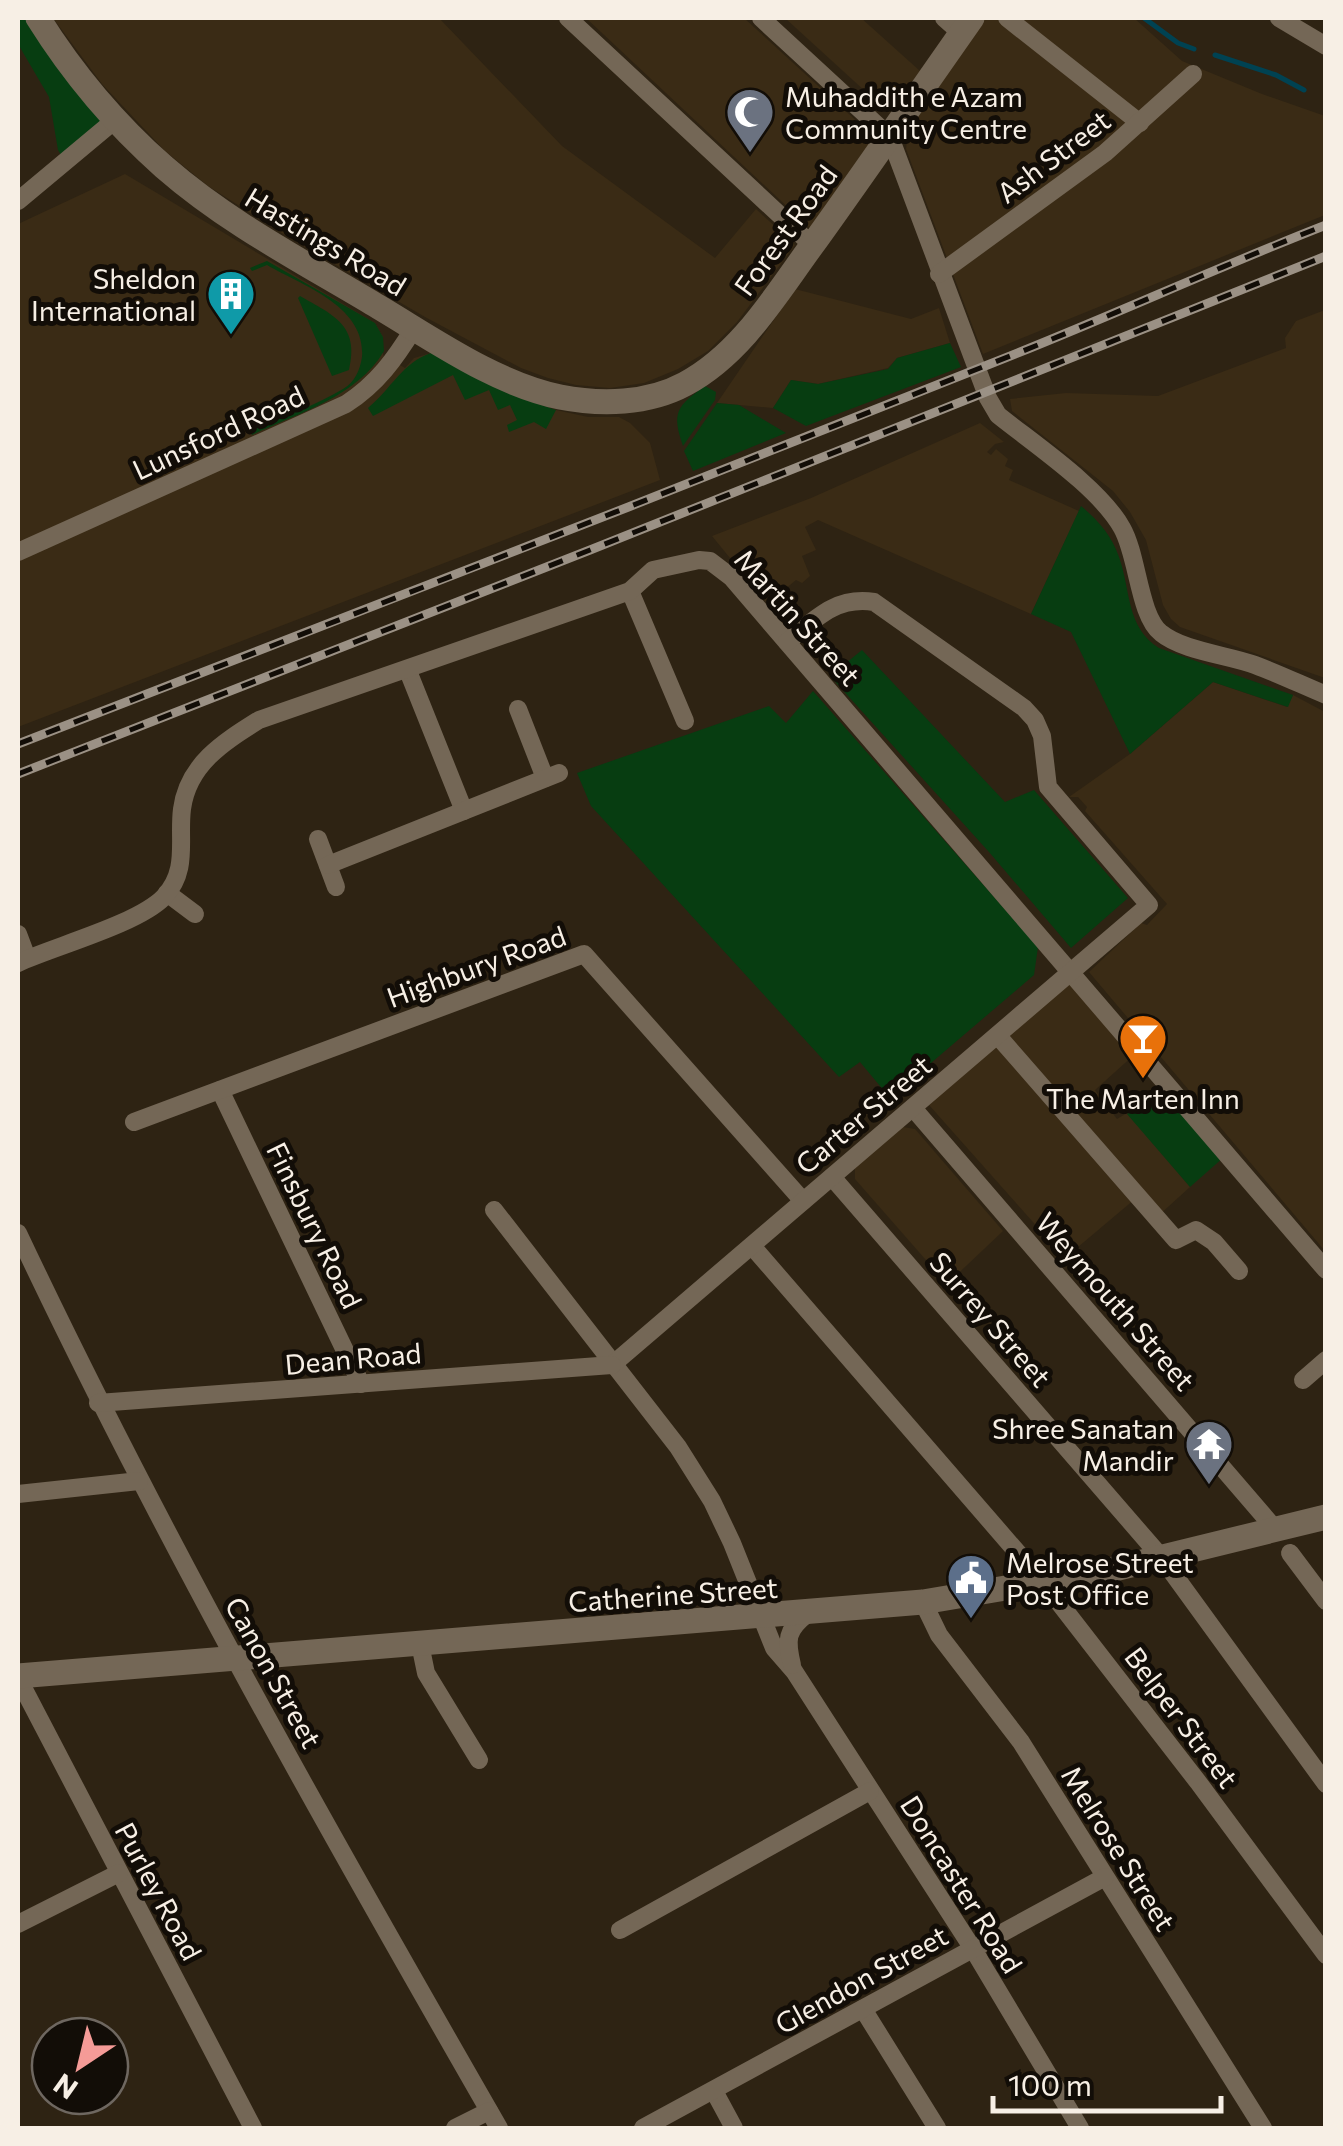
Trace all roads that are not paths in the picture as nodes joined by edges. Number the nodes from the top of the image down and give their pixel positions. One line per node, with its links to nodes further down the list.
1 (38, 18): 9 (street, Hastings Road)
2 (568, 18): 13 (street)
3 (761, 18): 11 (street)
4 (1007, 18): 10 (street)
5 (1278, 18): 7 (street)
6 (959, 23): 11 (street, Forest Road)
7 (1326, 46)
8 (1193, 74): 10 (street, Ash Street)
9 (115, 120): 12 (street); 15 (street, Hastings Road)
10 (1140, 123): 14 (street, Ash Street)
11 (890, 137): 13 (street, Forest Road); 14 (street)
12 (18, 201)
13 (812, 245): 16 (street, Forest Road)
14 (940, 274): 21 (street)
15 (414, 328): 16 (street, Hastings Road); 17 (street, Lunsford Road)
16 (652, 398)
17 (18, 552)
18 (630, 590): 19 (street, Martin Street); 20 (street, Martin Street); 23 (street)
19 (787, 642): 32 (street, Martin Street); 32 (street, Carter Street)
20 (408, 671): 24 (street); 28 (street, Martin Street)
21 (1326, 695)
22 (518, 709): 24 (street)
23 (685, 721)
24 (464, 811): 26 (street)
25 (318, 839): 26 (street)
26 (328, 865): 27 (street)
27 (336, 886)
28 (167, 893): 29 (street); 31 (street)
29 (195, 914)
30 (18, 934): 31 (street)
31 (22, 960)
32 (1070, 972): 33 (street, Carter Street); 42 (street, Martin Street)
33 (998, 1036): 35 (street, Carter Street); 43 (street)
34 (220, 1090): 36 (street, Highbury Road); 38 (street, Highbury Road); 47 (street, Finsbury Road)
35 (913, 1108): 37 (street, Carter Street); 52 (street, Weymouth Street)
36 (134, 1122)
37 (832, 1177): 38 (street, Carter Street); 53 (street, Surrey Street)
38 (803, 1200): 41 (street, Carter Street)
39 (494, 1210): 45 (street, Doncaster Road)
40 (18, 1233): 48 (street, Canon Street)
41 (752, 1246): 45 (street, Carter Street); 54 (street, Belper Street)
42 (1326, 1270)
43 (1239, 1271)
44 (1326, 1360): 46 (street)
45 (612, 1365): 47 (street, Dean Road); 58 (street, Doncaster Road)
46 (1304, 1380)
47 (360, 1384): 48 (street, Dean Road)
48 (98, 1403): 49 (street, Canon Street)
49 (139, 1481): 50 (street); 60 (street, Canon Street)
50 (18, 1494)
51 (1326, 1516): 52 (street, Catherine Street)
52 (1283, 1542): 53 (street, Catherine Street); 55 (street, Weymouth Street)
53 (1162, 1558): 54 (street, Catherine Street); 64 (street, Surrey Street)
54 (1043, 1582): 56 (street, Catherine Street); 71 (street, Belper Street)
55 (1326, 1601)
56 (923, 1602): 57 (street, Catherine Street); 67 (street, Melrose Street)
57 (807, 1614): 58 (street, Catherine Street); 61 (street)
58 (763, 1618): 59 (street, Catherine Street); 61 (street, Doncaster Road)
59 (420, 1644): 60 (street, Catherine Street); 63 (street)
60 (232, 1656): 62 (street, Catherine Street); 74 (street, Canon Street)
61 (794, 1671): 65 (street, Doncaster Road)
62 (18, 1677): 66 (street, Purley Road)
63 (480, 1760)
64 (1326, 1784)
65 (870, 1791): 69 (street); 70 (street, Doncaster Road)
66 (119, 1872): 68 (street); 75 (street, Purley Road)
67 (1105, 1878): 70 (street, Glendon Street); 82 (street, Melrose Street)
68 (18, 1924)
69 (620, 1930)
70 (973, 1949): 72 (street, Glendon Street); 81 (street, Doncaster Road)
71 (1326, 1955)
72 (863, 2009): 73 (street, Glendon Street); 80 (street)
73 (714, 2091): 78 (street, Glendon Street); 79 (street)
74 (489, 2111): 76 (street); 77 (street, Canon Street)
75 (253, 2128)
76 (455, 2128)
77 (499, 2128)
78 (643, 2128)
79 (734, 2128)
80 (937, 2128)
81 (1080, 2128)
82 (1262, 2128)

